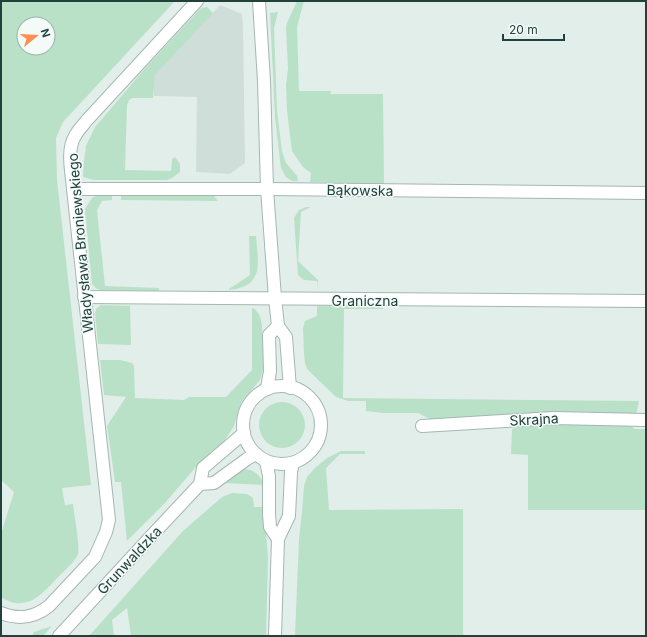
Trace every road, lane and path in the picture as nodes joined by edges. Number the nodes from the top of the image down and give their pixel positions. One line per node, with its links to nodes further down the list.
1 (197, 1): 3 (street, Władysława Broniewskiego)
2 (260, 1): 4 (street)
3 (73, 189): 4 (street, Bąkowska); 6 (street, Władysława Broniewskiego)
4 (267, 189): 5 (street, Bąkowska); 7 (street)
5 (646, 193)
6 (84, 297): 7 (street, Graniczna); 20 (street, Władysława Broniewskiego)
7 (275, 298): 8 (street, Graniczna); 9 (street)
8 (646, 301)
9 (278, 326): 10 (street); 11 (street)
10 (290, 388): 11 (street); 17 (street)
11 (267, 389): 14 (street)
12 (646, 420): 13 (street, Skrajna)
13 (422, 426)
14 (244, 433): 15 (street); 18 (street, Grunwaldzka)
15 (256, 454): 16 (street); 18 (street)
16 (266, 461): 17 (street); 19 (street)
17 (293, 463): 19 (street)
18 (200, 484): 21 (street, Grunwaldzka)
19 (278, 539): 22 (street)
20 (1, 613)
21 (59, 636)
22 (275, 636)

